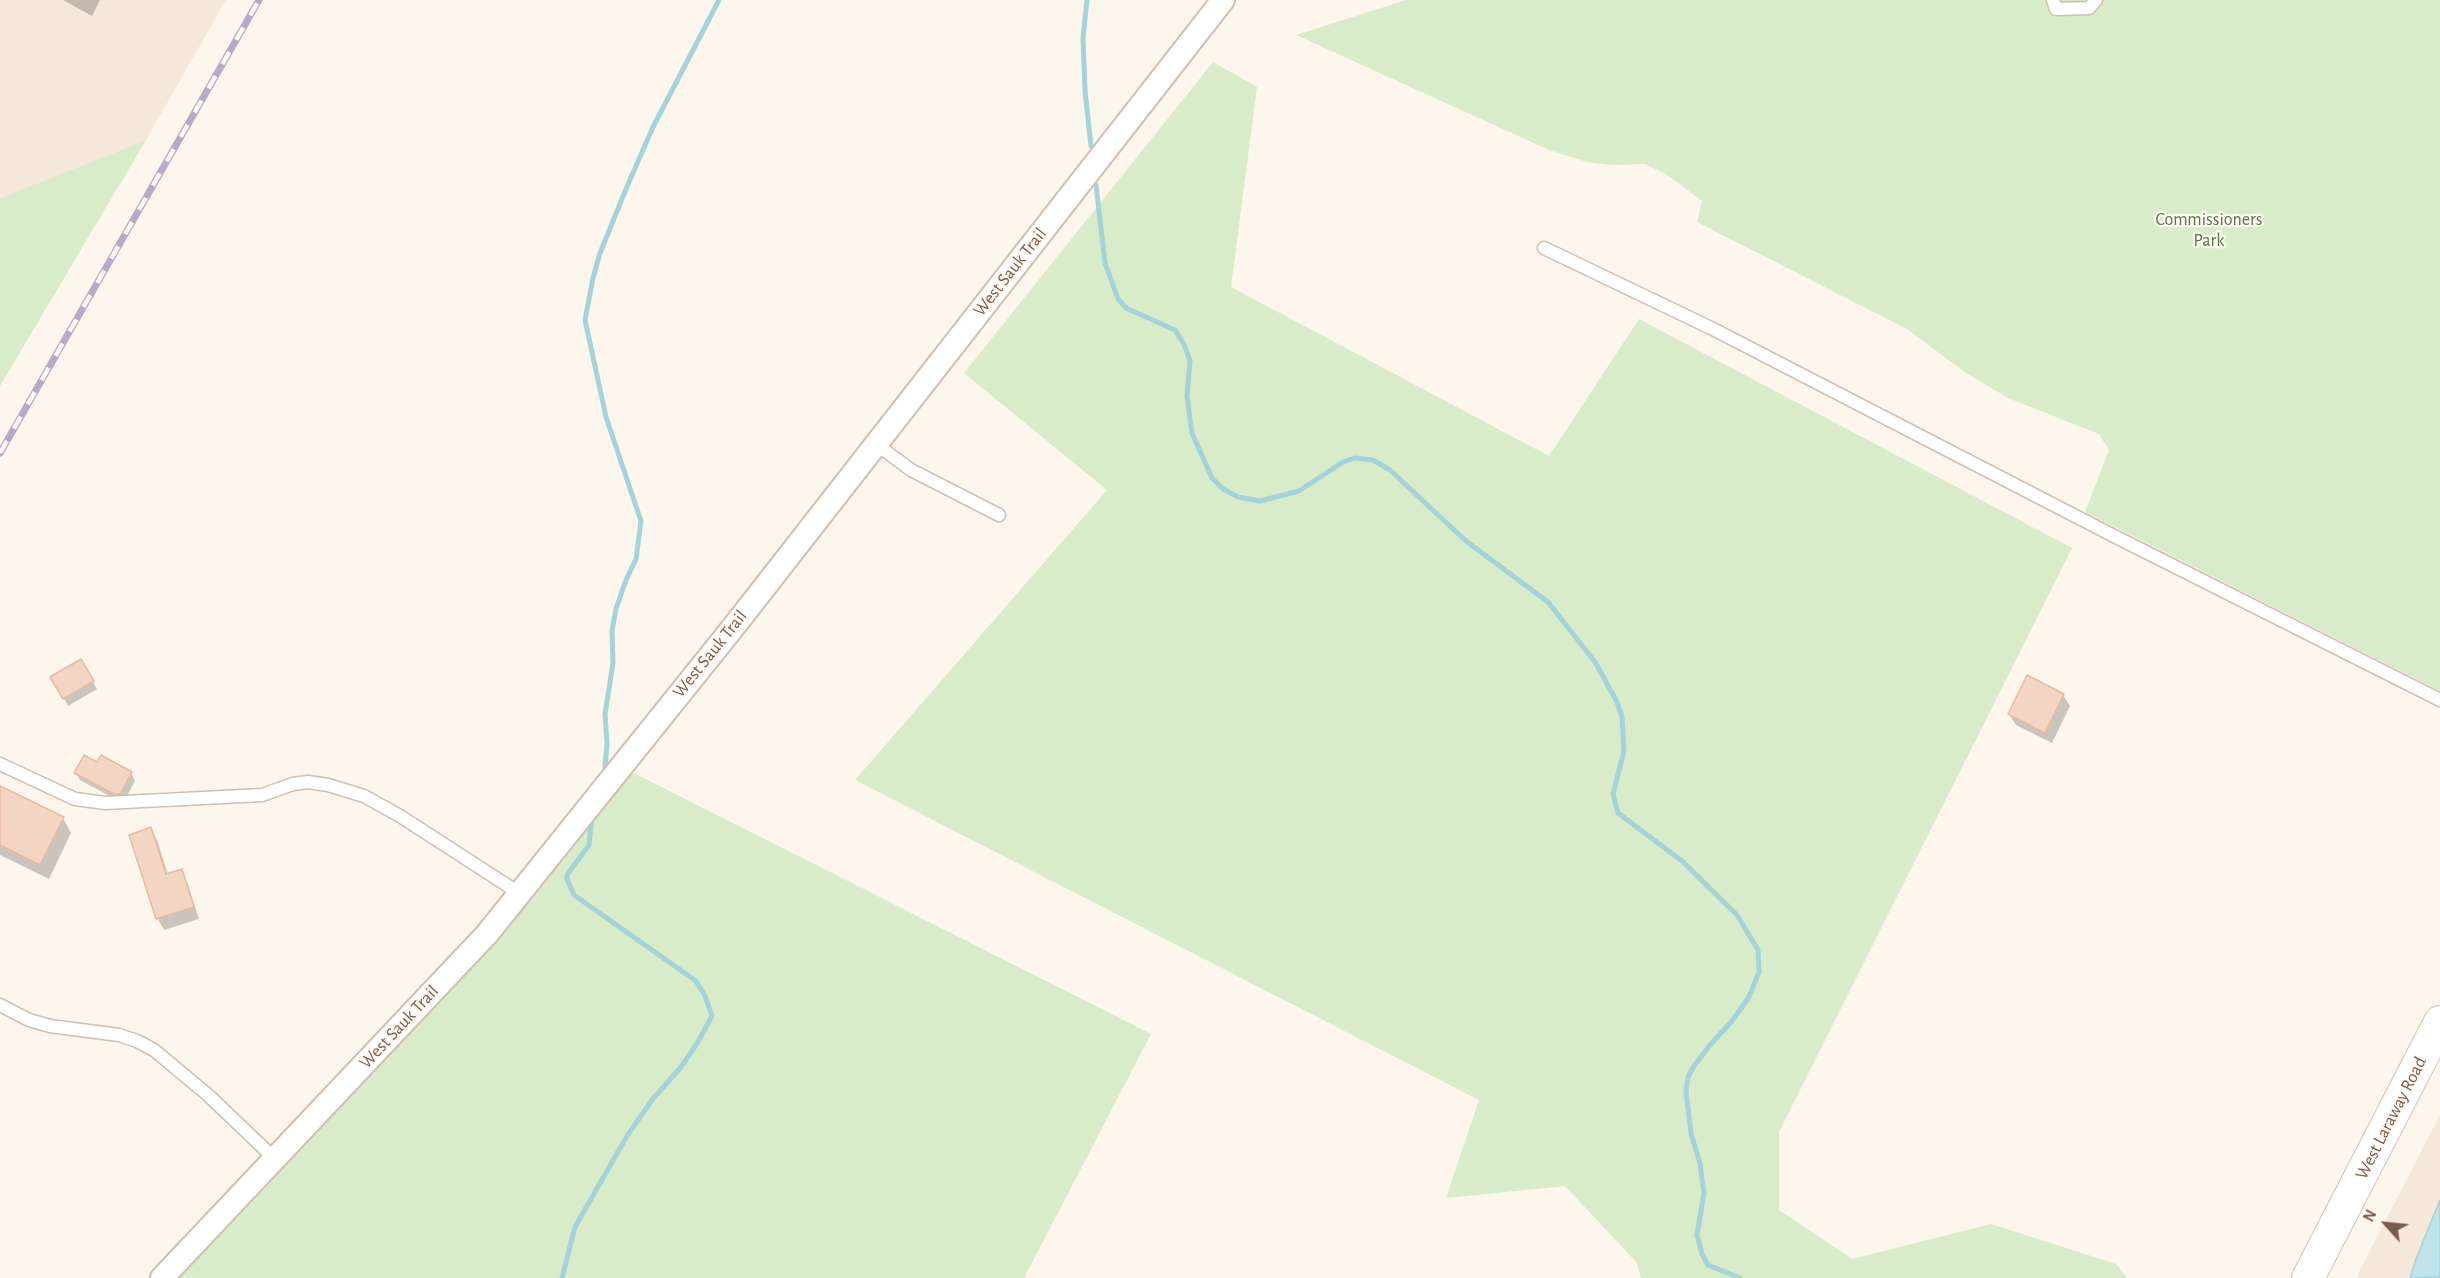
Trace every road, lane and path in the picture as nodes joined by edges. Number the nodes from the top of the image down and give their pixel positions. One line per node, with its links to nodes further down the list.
1 (1223, 0): 5 (street, West Sauk Trail)
2 (2053, 0): 3 (lane)
3 (2096, 0)
4 (1544, 248): 7 (lane)
5 (876, 444): 6 (lane); 9 (street, West Sauk Trail)
6 (999, 515)
7 (2440, 700)
8 (0, 764): 9 (lane)
9 (519, 893): 12 (street, West Sauk Trail)
10 (0, 1005): 12 (lane)
11 (2440, 1022): 14 (main road, West Laraway Road)
12 (275, 1159): 13 (street, West Sauk Trail)
13 (162, 1278)
14 (2308, 1278)

